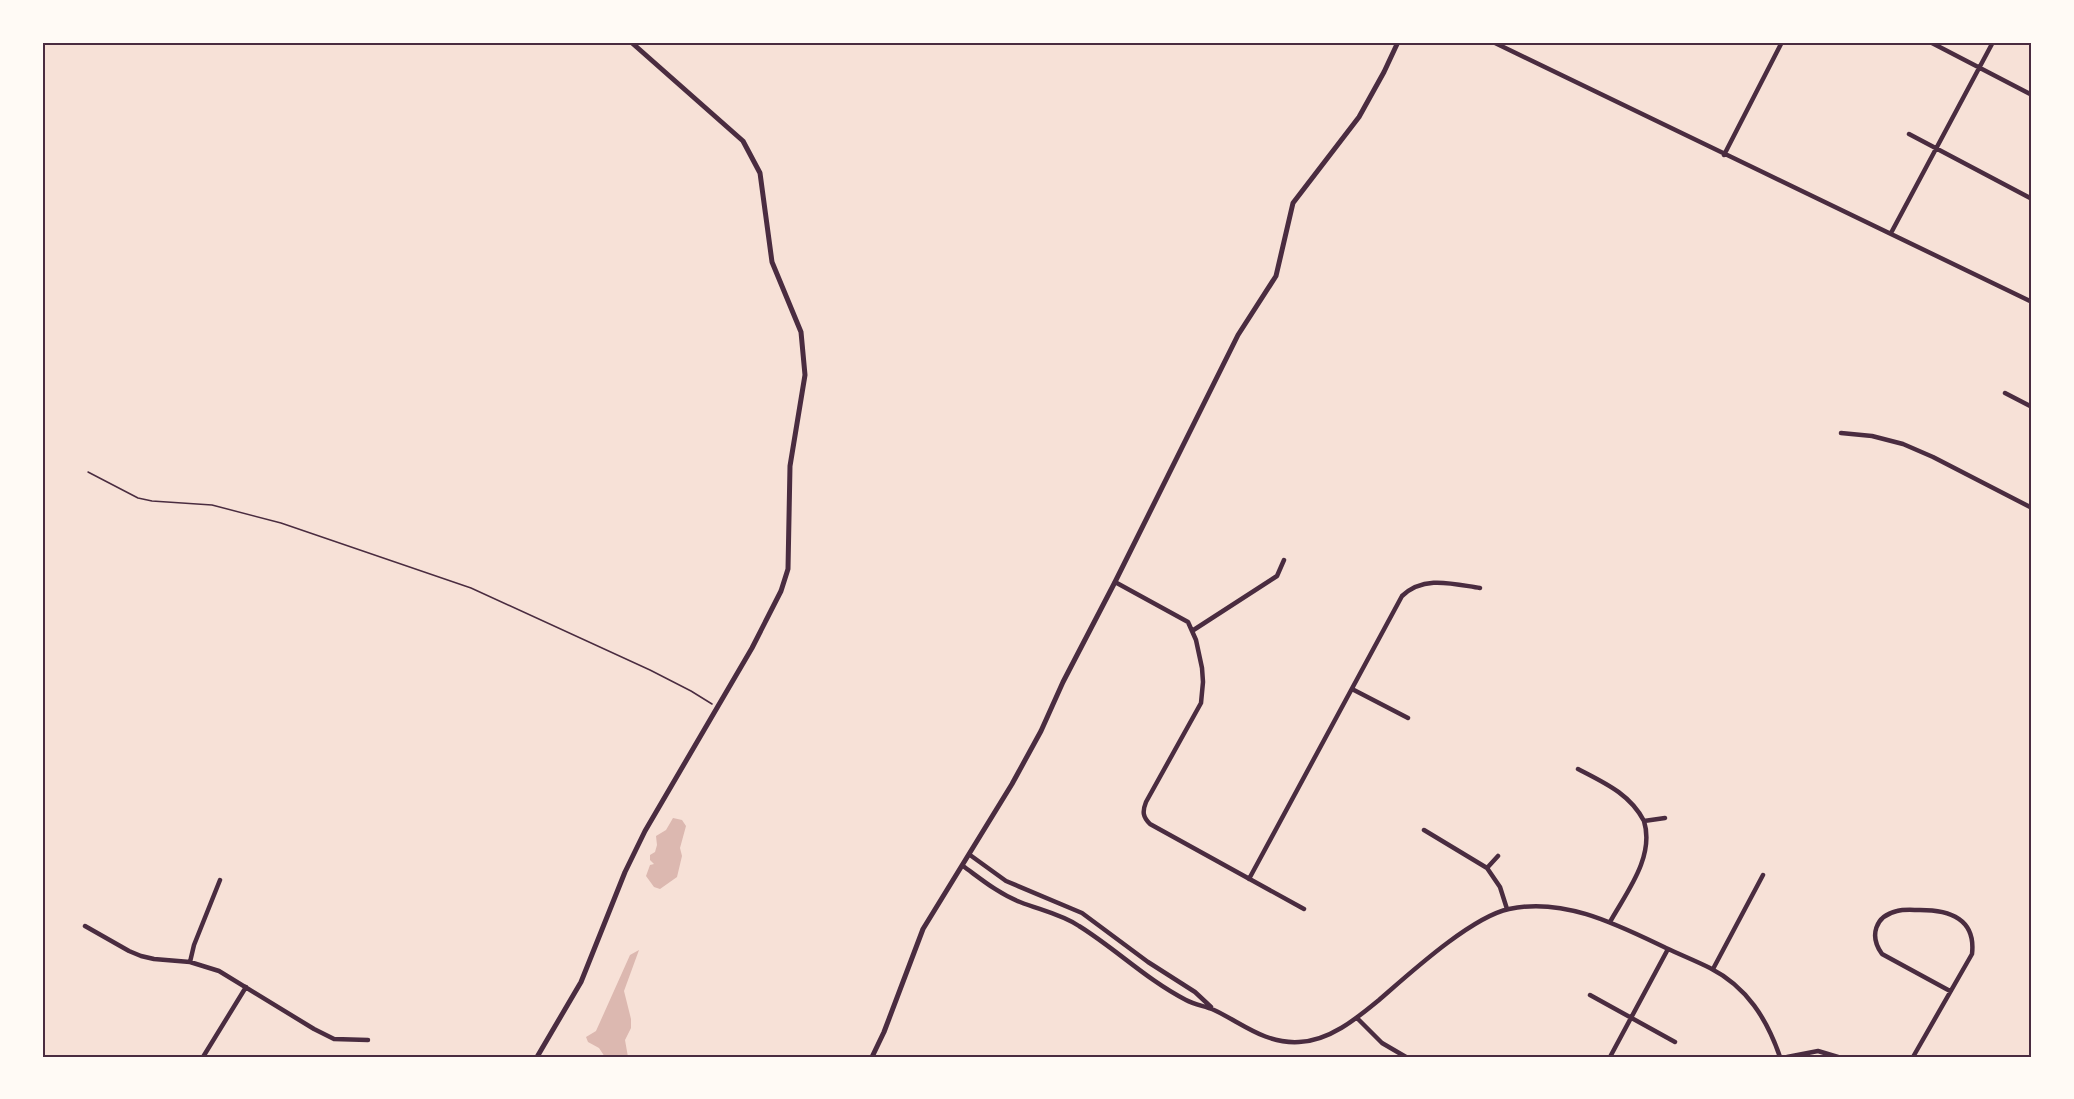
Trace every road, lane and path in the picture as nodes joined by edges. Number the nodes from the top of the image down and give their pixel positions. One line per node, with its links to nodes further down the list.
1 (631, 42): 25 (street)
2 (1398, 42): 21 (street)
3 (1493, 42): 11 (street)
4 (1782, 42): 11 (street)
5 (1930, 42): 7 (street)
6 (1993, 42): 7 (street)
7 (1979, 68): 8 (street); 10 (street)
8 (2032, 95)
9 (1909, 134): 10 (street)
10 (1937, 149): 12 (street); 13 (street)
11 (1724, 156): 13 (street)
12 (2032, 199)
13 (1891, 233): 14 (street)
14 (2032, 302)
15 (2005, 393): 16 (street)
16 (2032, 407)
17 (1841, 433): 19 (street)
18 (88, 472): 25 (path)
19 (2032, 508)
20 (1284, 560): 23 (street)
21 (1115, 582): 23 (street); 31 (street)
22 (1480, 588): 24 (street)
23 (1192, 631): 36 (street)
24 (1353, 689): 26 (street); 36 (street)
25 (718, 708): 58 (street)
26 (1408, 718)
27 (1578, 769): 29 (street)
28 (1665, 818): 29 (street)
29 (1644, 821): 42 (street)
30 (1424, 830): 34 (street)
31 (970, 855): 33 (street); 38 (street)
32 (1498, 856): 34 (street)
33 (963, 866): 39 (street); 59 (street)
34 (1487, 868): 41 (street)
35 (1763, 875): 46 (street)
36 (1250, 879): 40 (street)
37 (220, 880): 45 (street)
38 (1006, 881): 39 (street); 47 (street)
39 (998, 891): 50 (street)
40 (1304, 909)
41 (1507, 909): 42 (street); 53 (street)
42 (1610, 922): 44 (street)
43 (85, 926): 45 (street)
44 (1668, 949): 46 (street); 54 (street)
45 (190, 963): 48 (street)
46 (1713, 969): 62 (street)
47 (1184, 984): 50 (street); 52 (street)
48 (246, 987): 55 (street); 57 (street)
49 (1950, 991): 49 (street); 65 (street)
50 (1177, 995): 52 (street)
51 (1590, 995): 54 (street)
52 (1213, 1009): 53 (street)
53 (1357, 1018): 60 (street)
54 (1630, 1018): 56 (street); 61 (street)
55 (368, 1040)
56 (1675, 1042)
57 (203, 1057)
58 (537, 1057)
59 (872, 1057)
60 (1406, 1057)
61 (1610, 1057)
62 (1780, 1057)
63 (1787, 1057): 64 (street)
64 (1838, 1057)
65 (1913, 1057)

